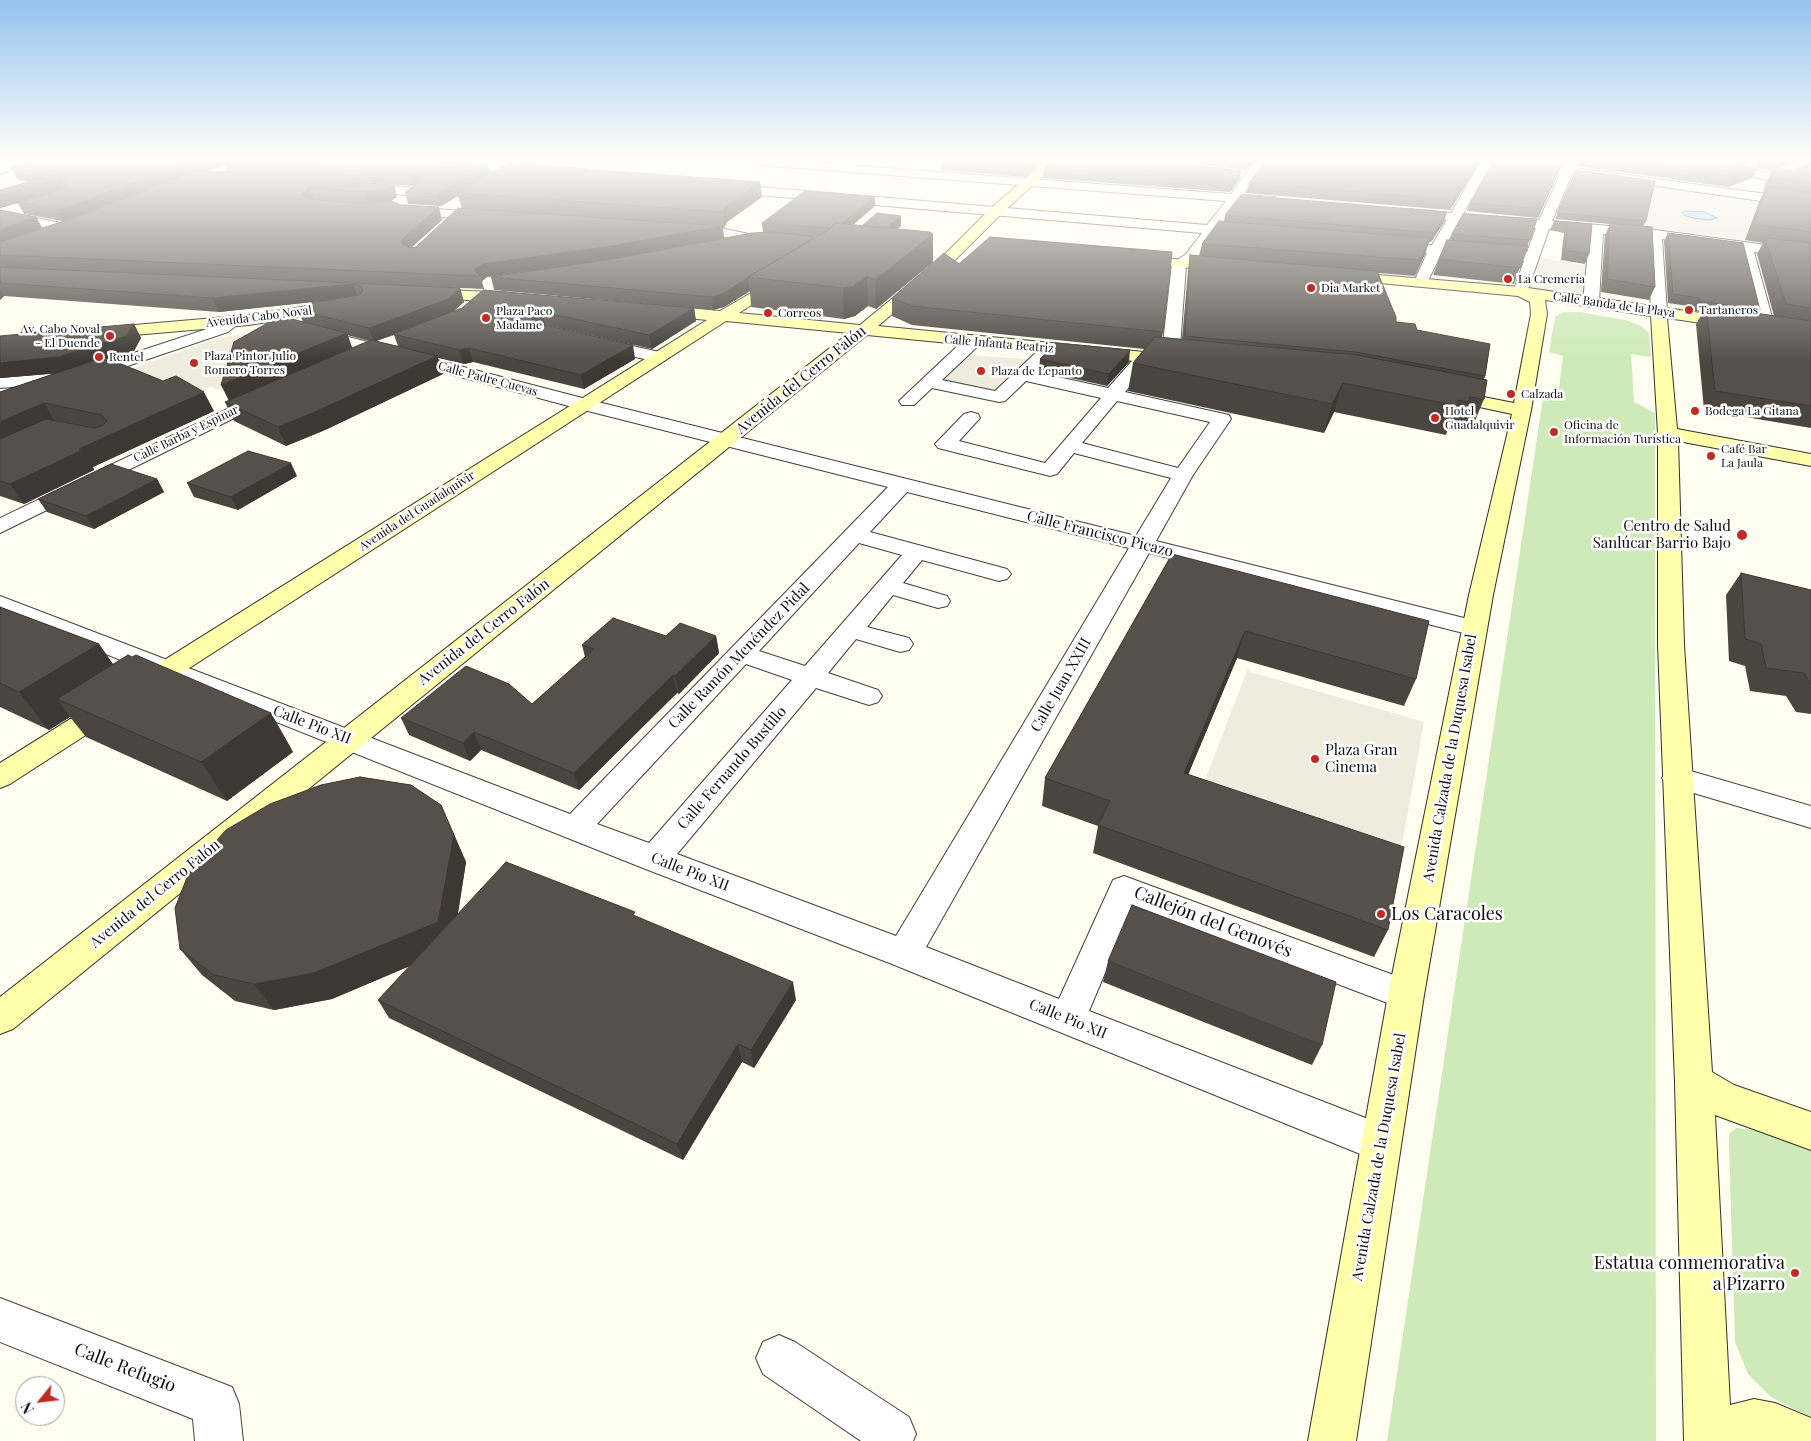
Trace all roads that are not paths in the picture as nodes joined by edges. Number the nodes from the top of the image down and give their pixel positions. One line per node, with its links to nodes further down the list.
1 (68, 227): 15 (street)
2 (734, 227): 14 (street)
3 (984, 227): 17 (street)
4 (1179, 227): 11 (street)
5 (1212, 227): 11 (street)
6 (1449, 227): 20 (street)
7 (1543, 227): 23 (street)
8 (1578, 227): 10 (street)
9 (668, 228): 14 (street)
10 (1597, 229): 13 (street); 35 (street)
11 (1210, 230): 12 (street); 25 (street)
12 (1259, 234)
13 (1650, 234): 19 (street); 44 (street)
14 (759, 236): 18 (street)
15 (38, 238)
16 (1377, 244): 20 (street)
17 (971, 245): 21 (street); 46 (street, Avenida del Cerro Falón)
18 (716, 246)
19 (1746, 247): 22 (street); 45 (street)
20 (1436, 250): 23 (street); 29 (street)
21 (934, 255)
22 (1811, 255)
23 (1534, 257): 31 (street)
24 (1122, 259): 25 (street)
25 (1179, 264): 27 (street); 56 (street)
26 (799, 268): 41 (street, Avenida del Guadalquivir)
27 (1237, 268)
28 (1324, 275): 29 (street, Calle Banda de la Playa)
29 (1421, 282): 31 (street, Calle Banda de la Playa)
30 (333, 290): 37 (street)
31 (1521, 292): 35 (street, Calle Banda de la Playa); 40 (street)
32 (426, 294): 33 (street); 34 (street); 34 (street)
33 (407, 295)
34 (483, 296): 39 (street)
35 (1591, 301): 44 (street, Calle Banda de la Playa)
36 (348, 305): 37 (street, Avenida Cabo Noval)
37 (318, 309): 42 (street, Avenida Cabo Noval)
38 (642, 309): 41 (street, Calle Infanta Beatriz)
39 (465, 312)
40 (1539, 314): 44 (street); 69 (street, Avenida Calzada de la Duquesa Isabel)
41 (722, 316): 46 (street, Calle Infanta Beatriz); 54 (street, Avenida del Guadalquivir)
42 (249, 320): 43 (street, Avenida Cabo Noval); 53 (street, Calle Padre Cuevas)
43 (230, 321): 47 (street, Avenida Cabo Noval); 60 (street)
44 (1659, 321): 45 (street, Calle Banda de la Playa); 71 (street)
45 (1767, 328): 48 (street, Calle Banda de la Playa)
46 (862, 331): 51 (street, Calle Infanta Beatriz); 72 (street, Avenida del Cerro Falón)
47 (86, 334)
48 (1811, 334)
49 (402, 338): 53 (street)
50 (583, 340): 54 (street)
51 (972, 342): 52 (street, Calle Infanta Beatriz); 61 (street)
52 (1050, 349): 55 (street, Calle Infanta Beatriz); 59 (street)
53 (375, 350): 57 (street); 68 (street, Calle Padre Cuevas)
54 (658, 357): 68 (street, Avenida del Guadalquivir)
55 (1144, 357): 56 (street, Calle Infanta Beatriz); 65 (street)
56 (1170, 360): 58 (street, Calle Infanta Beatriz)
57 (348, 361)
58 (1189, 362)
59 (1023, 375): 61 (street); 65 (street)
60 (79, 376): 62 (street); 66 (street)
61 (928, 382): 67 (street)
62 (0, 383)
63 (277, 391): 77 (street, Calle Barba y Espinar)
64 (1431, 392): 69 (street)
65 (1113, 395): 73 (street); 75 (street, Calle Juan XXIII)
66 (9, 399)
67 (908, 401)
68 (583, 404): 72 (street, Calle Padre Cuevas); 89 (street, Avenida del Guadalquivir)
69 (1522, 410): 85 (street, Avenida Calzada de la Duquesa Isabel)
70 (971, 418): 73 (street)
71 (1668, 433): 74 (street); 94 (street)
72 (726, 440): 76 (street, Calle Francisco Picazo); 92 (street, Avenida del Cerro Falón)
73 (1069, 446): 75 (street)
74 (1810, 462)
75 (1183, 475): 79 (street, Calle Juan XXIII)
76 (903, 484): 78 (street, Calle Ramón Menéndez Pidal); 79 (street, Calle Francisco Picazo)
77 (0, 526)
78 (855, 535): 80 (street); 88 (street, Calle Ramón Menéndez Pidal)
79 (1144, 545): 85 (street, Calle Francisco Picazo); 98 (street, Calle Juan XXIII)
80 (917, 552): 81 (street); 82 (street, Calle Fernando Bustillo)
81 (999, 574)
82 (888, 586): 83 (street); 86 (street, Calle Fernando Bustillo)
83 (938, 601)
84 (0, 603): 89 (street, Calle Pio XII)
85 (1474, 628): 99 (street, Avenida Calzada de la Duquesa Isabel)
86 (850, 630): 87 (street); 90 (street, Calle Fernando Bustillo)
87 (900, 644)
88 (741, 654): 90 (street); 96 (street, Calle Ramón Menéndez Pidal)
89 (170, 670): 92 (street, Calle Pio XII); 93 (street, Avenida del Guadalquivir)
90 (810, 677): 91 (street); 97 (street, Calle Fernando Bustillo)
91 (869, 696)
92 (348, 739): 96 (street, Calle Pio XII); 100 (street, Avenida del Cerro Falón)
93 (0, 777)
94 (1677, 778): 95 (street); 102 (street)
95 (1811, 817)
96 (575, 828): 97 (street, Calle Pio XII)
97 (654, 858): 98 (street, Calle Pio XII)
98 (904, 954): 101 (street, Calle Pio XII)
99 (1406, 995): 101 (street, Callejón del Genovés); 104 (street, Avenida Calzada de la Duquesa Isabel)
100 (0, 1018)
101 (1068, 1019): 104 (street, Calle Pio XII)
102 (1694, 1082): 103 (street); 110 (street)
103 (1811, 1131)
104 (1380, 1143): 109 (street, Avenida Calzada de la Duquesa Isabel)
105 (0, 1320): 107 (street, Calle Refugio)
106 (779, 1358): 108 (street)
107 (219, 1441)
108 (889, 1441)
109 (1332, 1441)
110 (1709, 1441): 111 (street)
111 (1807, 1441)

